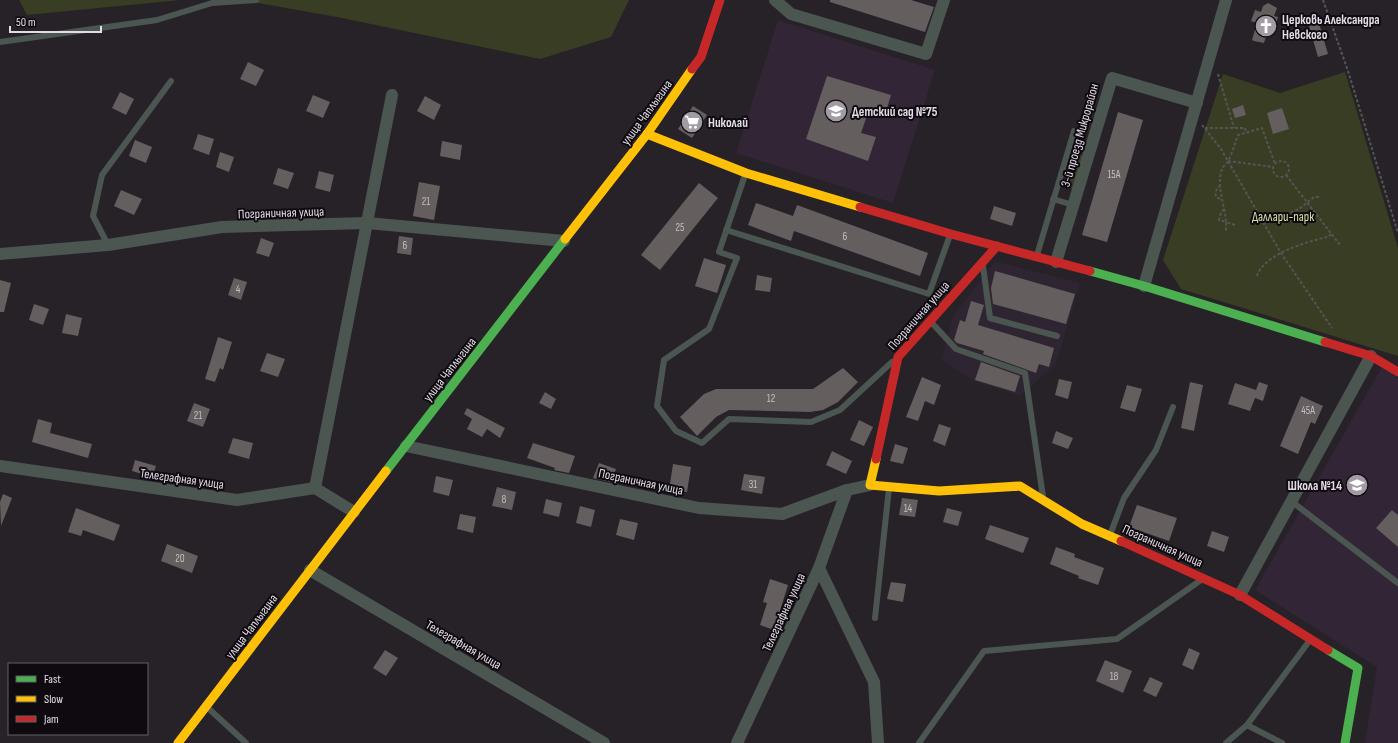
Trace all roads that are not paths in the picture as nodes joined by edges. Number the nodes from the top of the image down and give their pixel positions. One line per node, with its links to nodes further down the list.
1 (256, 0): 6 (lane)
2 (720, 0): 11 (street, улица Чаплыгина)
3 (776, 0): 4 (street)
4 (944, 0)
5 (1226, 0): 9 (street)
6 (0, 42)
7 (171, 81): 19 (lane)
8 (392, 95): 15 (street)
9 (1197, 102): 14 (street, 3-й проезд Микрорайон); 25 (street)
10 (1074, 131): 13 (lane)
11 (647, 134): 12 (street); 18 (street, улица Чаплыгина)
12 (746, 173): 16 (lane); 17 (street)
13 (1053, 199): 14 (lane); 22 (lane)
14 (1073, 205): 23 (street, 3-й проезд Микрорайон)
15 (366, 223): 18 (street, Пограничная улица); 19 (street, Пограничная улица); 36 (street)
16 (726, 230): 17 (lane); 29 (lane)
17 (951, 234): 20 (street)
18 (564, 241): 32 (street, улица Чаплыгина)
19 (108, 245): 21 (street, Пограничная улица)
20 (997, 246): 22 (street); 24 (street, Пограничная улица)
21 (0, 254)
22 (1036, 257): 23 (street)
23 (1056, 262): 25 (street)
24 (982, 263): 26 (street, Пограничная улица); 27 (lane)
25 (1144, 286): 28 (street)
26 (930, 321): 29 (street, Пограничная улица); 38 (lane)
27 (1057, 336)
28 (1371, 356): 30 (street); 39 (street)
29 (898, 357): 34 (street, Пограничная улица)
30 (1398, 372)
31 (1174, 407): 41 (lane)
32 (406, 446): 37 (street, Пограничная улица); 40 (street, улица Чаплыгина)
33 (0, 466): 36 (street, Телеграфная улица)
34 (870, 485): 35 (street, Пограничная улица); 37 (street, Пограничная улица)
35 (890, 487): 38 (street, Пограничная улица); 47 (lane)
36 (316, 488): 40 (street)
37 (847, 490): 42 (street, Телеграфная улица)
38 (1043, 501): 41 (street, Пограничная улица)
39 (1290, 501): 45 (lane); 46 (street)
40 (354, 512): 43 (street, улица Чаплыгина)
41 (1110, 537): 44 (street, Пограничная улица)
42 (819, 568): 54 (street, Телеграфная улица); 55 (street)
43 (310, 570): 49 (street, улица Чаплыгина); 53 (street, Телеграфная улица)
44 (1203, 579): 46 (street, Пограничная улица); 56 (lane)
45 (1398, 584)
46 (1240, 595): 48 (street, Пограничная улица)
47 (876, 618)
48 (1311, 639): 50 (lane); 59 (street, Пограничная улица)
49 (206, 706): 51 (street, улица Чаплыгина); 52 (lane)
50 (1247, 725): 57 (lane); 58 (lane)
51 (178, 743)
52 (246, 743)
53 (604, 743)
54 (737, 743)
55 (878, 743)
56 (919, 743)
57 (1226, 743)
58 (1282, 743)
59 (1345, 743)

